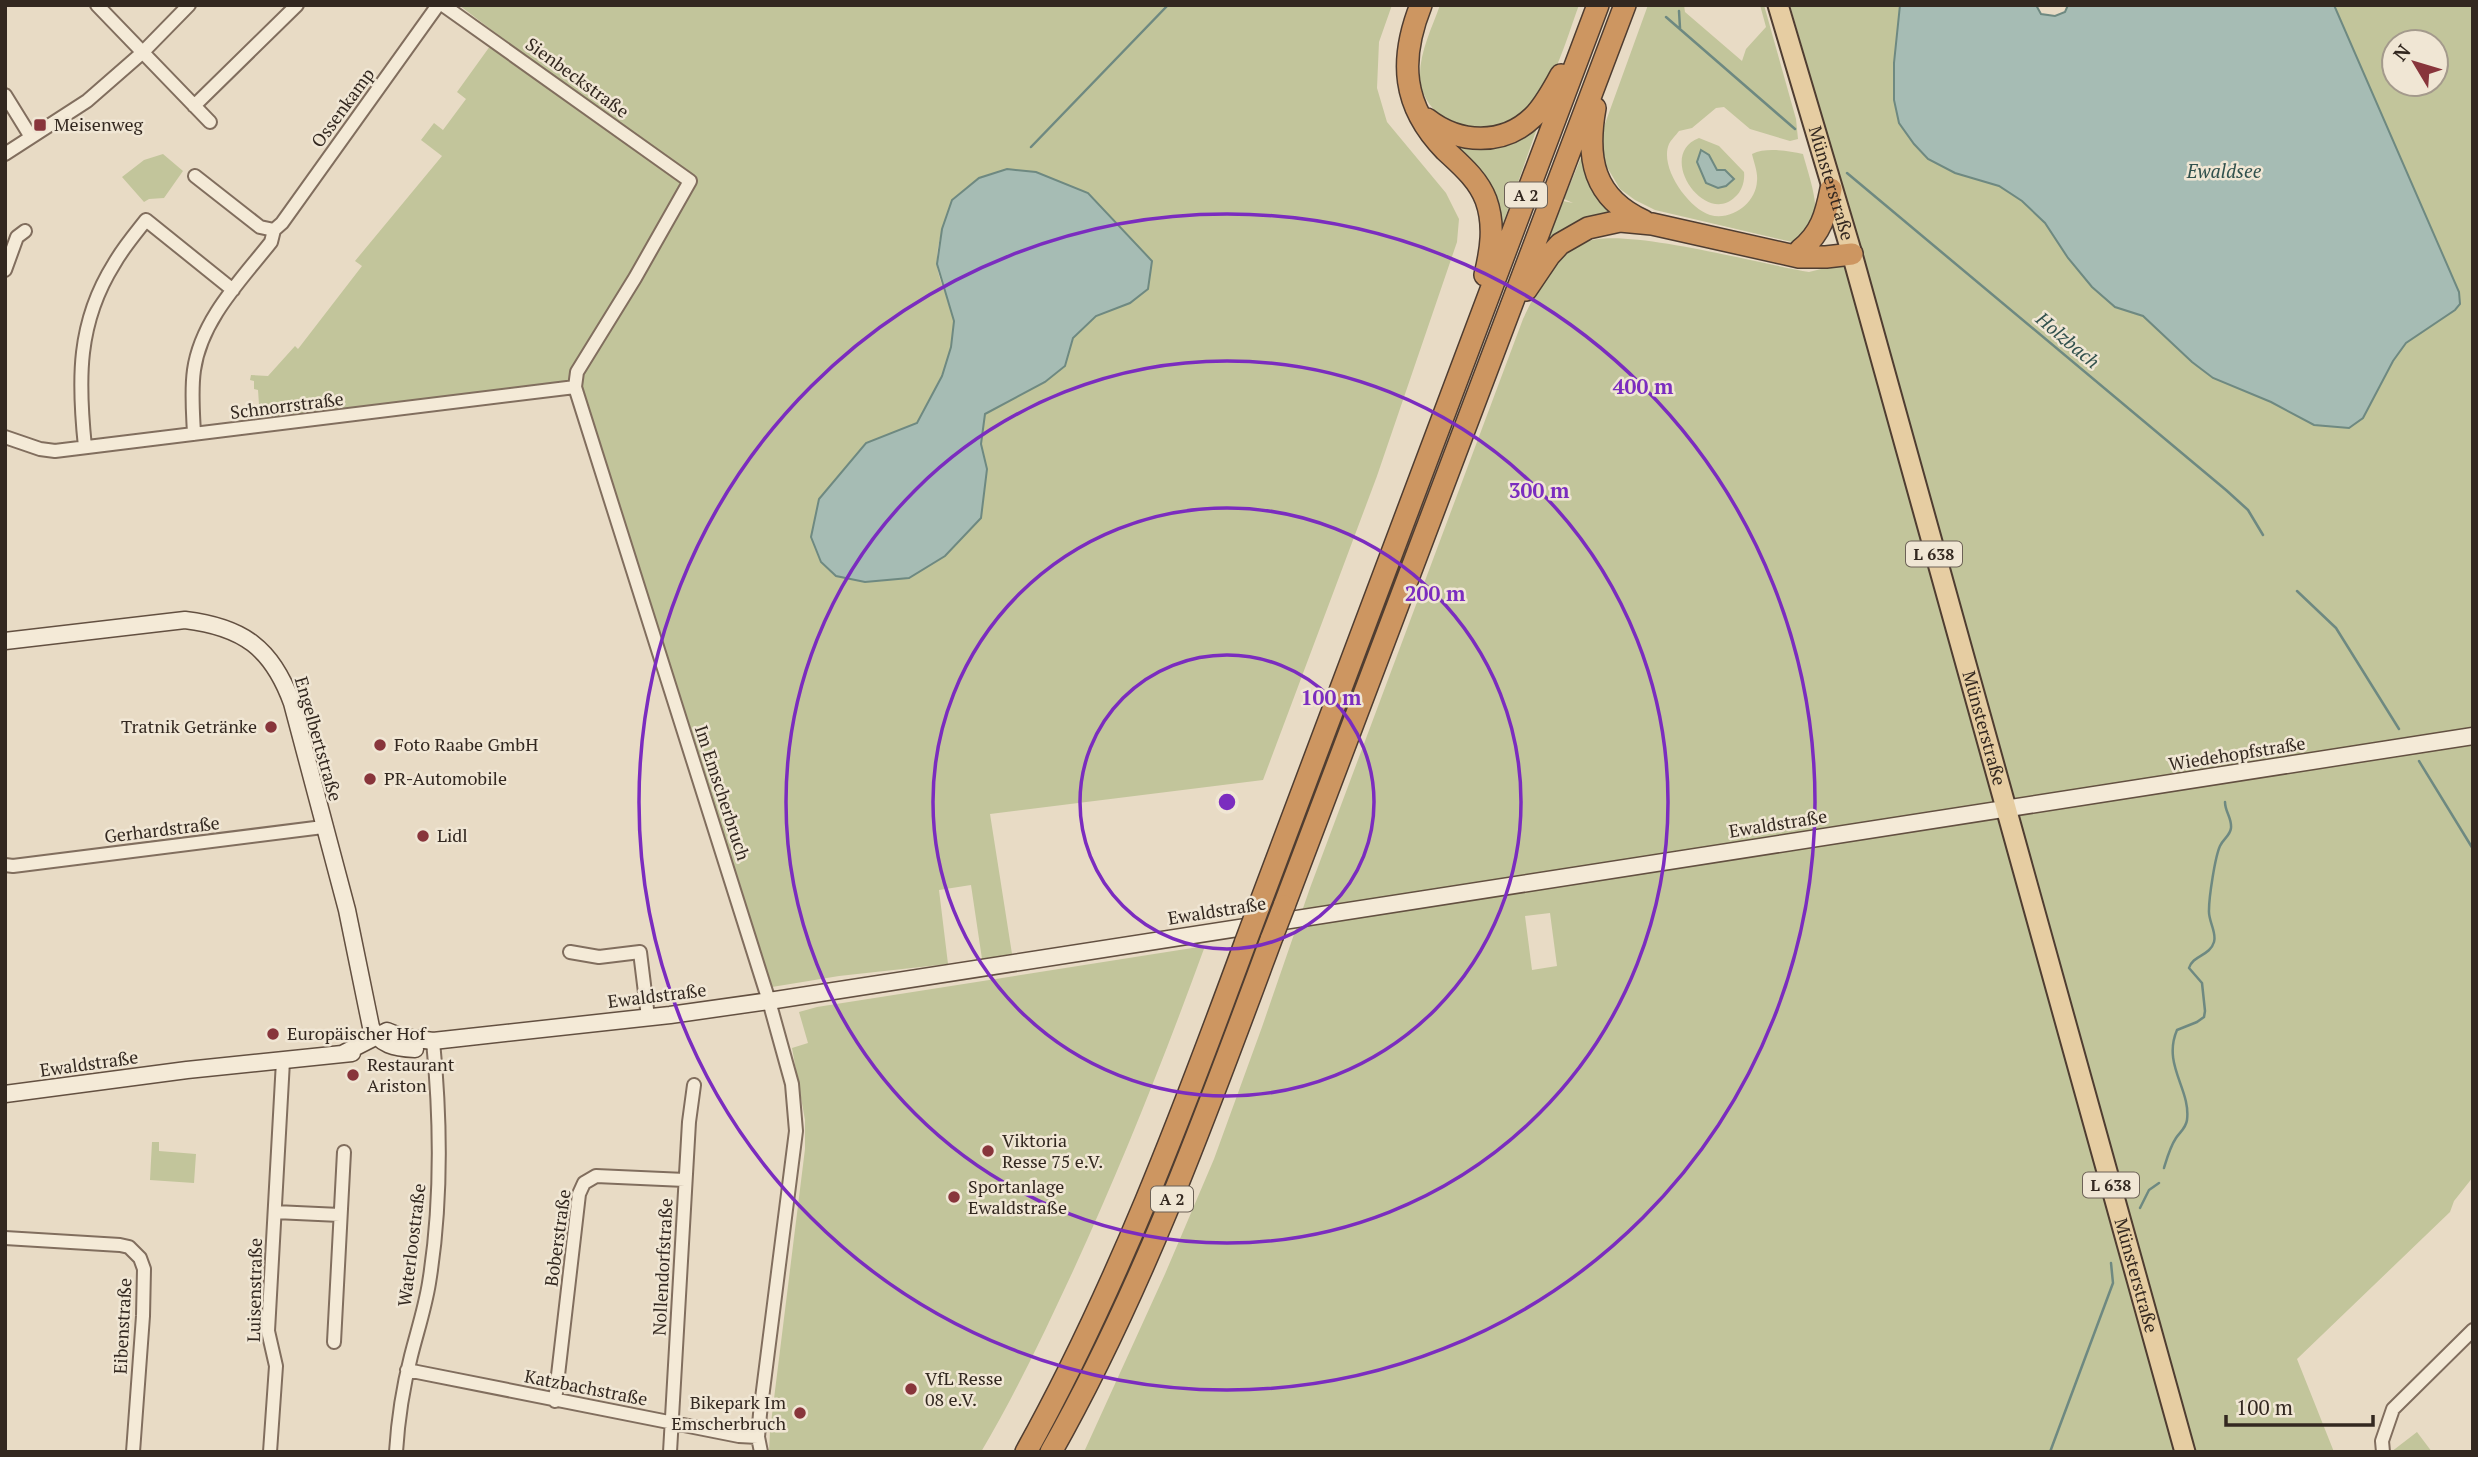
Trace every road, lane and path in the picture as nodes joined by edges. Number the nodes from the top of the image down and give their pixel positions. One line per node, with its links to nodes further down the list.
1 (97, 5): 10 (street)
2 (189, 5): 10 (street)
3 (298, 5): 13 (street)
4 (438, 5): 21 (street, Ossenkamp)
5 (443, 5): 30 (street, Sienbeckstraße)
6 (1421, 5): 14 (highway)
7 (1625, 5): 11 (highway, A 2)
8 (1778, 5): 19 (main road, Münsterstraße / L 638)
9 (1594, 15): 14 (highway); 29 (highway, A 2)
10 (142, 52): 13 (street); 16 (street)
11 (1604, 59): 20 (highway); 28 (highway, A 2)
12 (5, 95): 16 (street)
13 (194, 106): 15 (street)
14 (1417, 108): 29 (highway)
15 (210, 122)
16 (32, 137): 17 (street)
17 (5, 154)
18 (195, 176): 21 (street)
19 (1831, 189): 24 (main road, Münsterstraße / L 638); 25 (highway)
20 (1652, 224): 23 (highway); 28 (highway)
21 (274, 230): 27 (street, Ossenkamp)
22 (25, 231): 26 (street)
23 (1761, 248): 24 (highway); 25 (highway)
24 (1850, 248): 25 (highway); 36 (main road, Münsterstraße / L 638)
25 (1800, 250)
26 (5, 270)
27 (233, 290): 31 (street, Ossenkamp); 33 (street)
28 (1495, 344): 64 (highway, A 2, bridge)
29 (1462, 366): 63 (highway, A 2, bridge)
30 (575, 387): 31 (street, Schnorrstraße); 40 (street, Im Emscherbruch)
31 (194, 434): 33 (street, Schnorrstraße)
32 (5, 437): 33 (street, Schnorrstraße)
33 (85, 447)
34 (5, 641): 37 (main road, Engelbertstraße)
35 (2473, 736): 36 (main road, Wiedehopfstraße)
36 (2006, 808): 40 (main road, Ewaldstraße); 65 (main road, Münsterstraße / L 638)
37 (324, 827): 38 (street, Gerhardstraße); 42 (main road, Engelbertstraße)
38 (5, 865)
39 (570, 952): 41 (street)
40 (769, 1001): 41 (main road, Ewaldstraße); 57 (street, Im Emscherbruch)
41 (648, 1017): 43 (main road, Ewaldstraße)
42 (382, 1037): 43 (main road, Ewaldstraße); 44 (main road, Ewaldstraße)
43 (433, 1041): 54 (street, Waterloostraße)
44 (283, 1061): 46 (main road, Ewaldstraße); 49 (street, Luisenstraße)
45 (694, 1085): 48 (street, Nollendorfstraße)
46 (5, 1094)
47 (344, 1152): 50 (street)
48 (685, 1181): 55 (street, Boberstraße); 56 (street, Nollendorfstraße)
49 (275, 1212): 50 (street); 59 (street, Luisenstraße)
50 (340, 1215): 53 (street)
51 (5, 1238): 58 (street, Eibenstraße)
52 (2473, 1330): 66 (street)
53 (334, 1342)
54 (407, 1370): 55 (street, Katzbachstraße); 60 (street, Waterloostraße)
55 (555, 1401): 56 (street, Katzbachstraße)
56 (671, 1423): 57 (street, Katzbachstraße); 61 (street, Nollendorfstraße)
57 (758, 1437): 62 (street, Im Emscherbruch)
58 (133, 1452)
59 (270, 1452)
60 (396, 1452)
61 (670, 1452)
62 (761, 1452)
63 (1026, 1452)
64 (1051, 1452)
65 (2185, 1452)
66 (2383, 1452)

